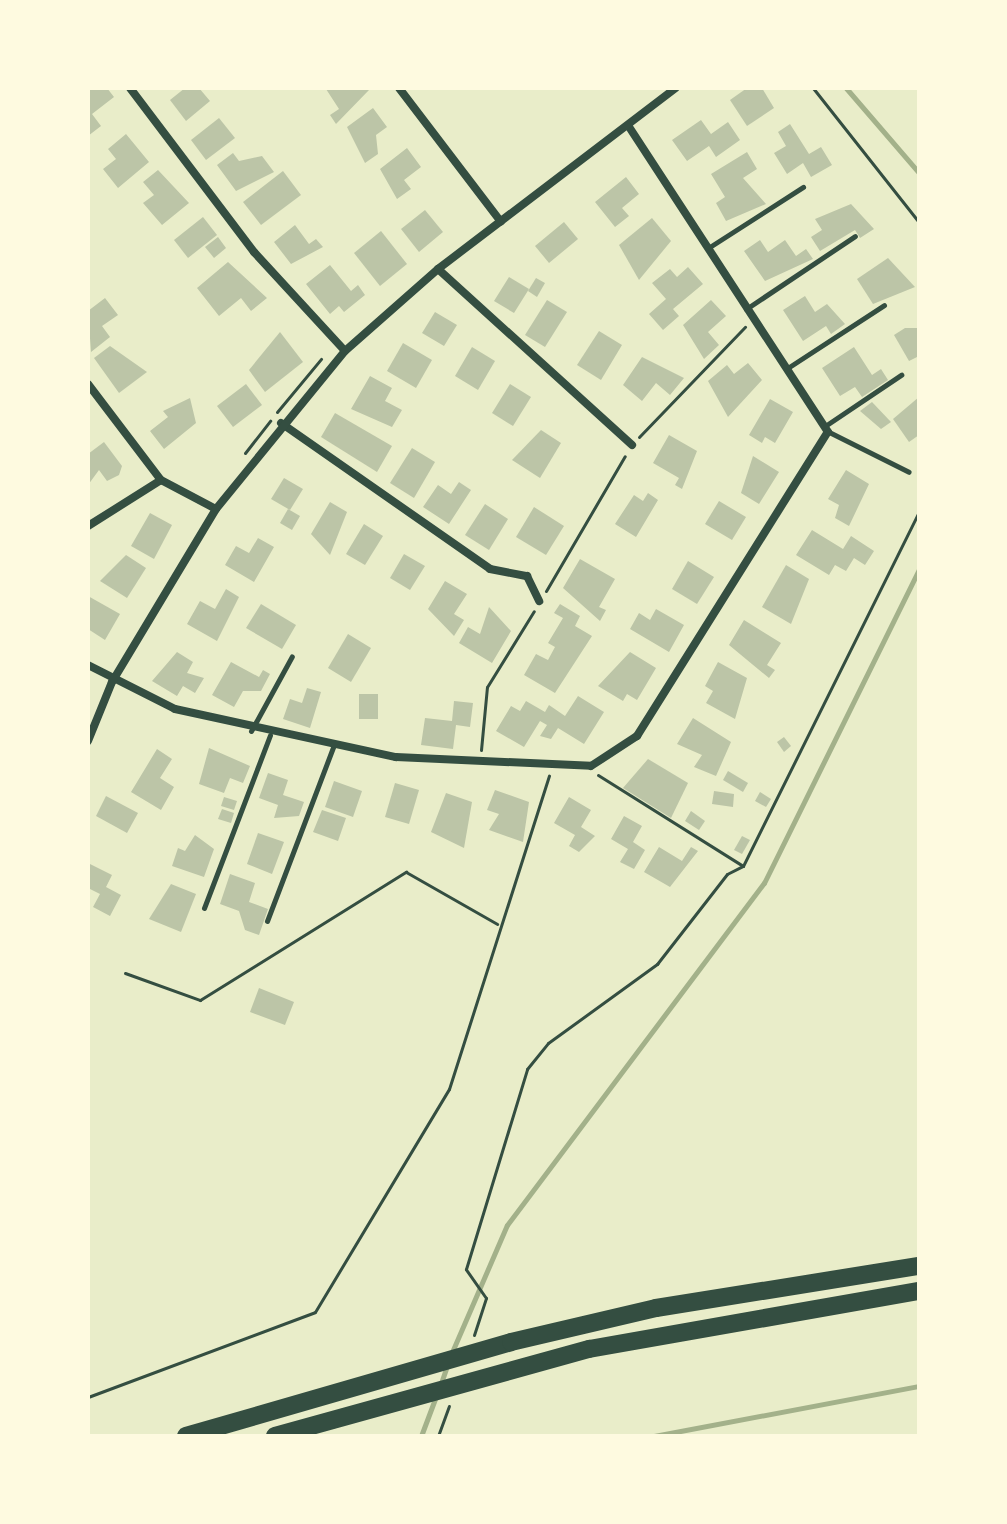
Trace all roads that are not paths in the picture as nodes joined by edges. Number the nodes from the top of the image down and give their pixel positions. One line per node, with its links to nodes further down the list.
1 (130, 88): 12 (street)
2 (399, 88): 6 (street)
3 (676, 88): 4 (street)
4 (629, 127): 6 (street); 8 (street)
5 (803, 187): 8 (lane)
6 (501, 222): 9 (street)
7 (855, 236): 11 (lane)
8 (708, 248): 11 (street)
9 (438, 269): 12 (street); 18 (street)
10 (884, 305): 13 (lane)
11 (746, 309): 13 (street)
12 (345, 351): 16 (street)
13 (786, 369): 17 (street)
14 (901, 375): 17 (lane)
15 (88, 384): 20 (street)
16 (281, 423): 21 (street); 23 (street)
17 (826, 429): 19 (lane); 30 (street)
18 (632, 445)
19 (909, 472)
20 (161, 480): 21 (street); 22 (street)
21 (216, 509): 26 (street)
22 (88, 526)
23 (539, 601)
24 (292, 656): 27 (lane)
25 (88, 665): 26 (street)
26 (112, 682): 27 (street); 29 (street)
27 (251, 731): 28 (street)
28 (270, 735): 30 (street); 31 (lane)
29 (88, 741)
30 (334, 745): 32 (lane)
31 (204, 908)
32 (267, 921)
33 (919, 1266): 35 (highway)
34 (919, 1291): 36 (highway)
35 (186, 1436)
36 (275, 1436)

